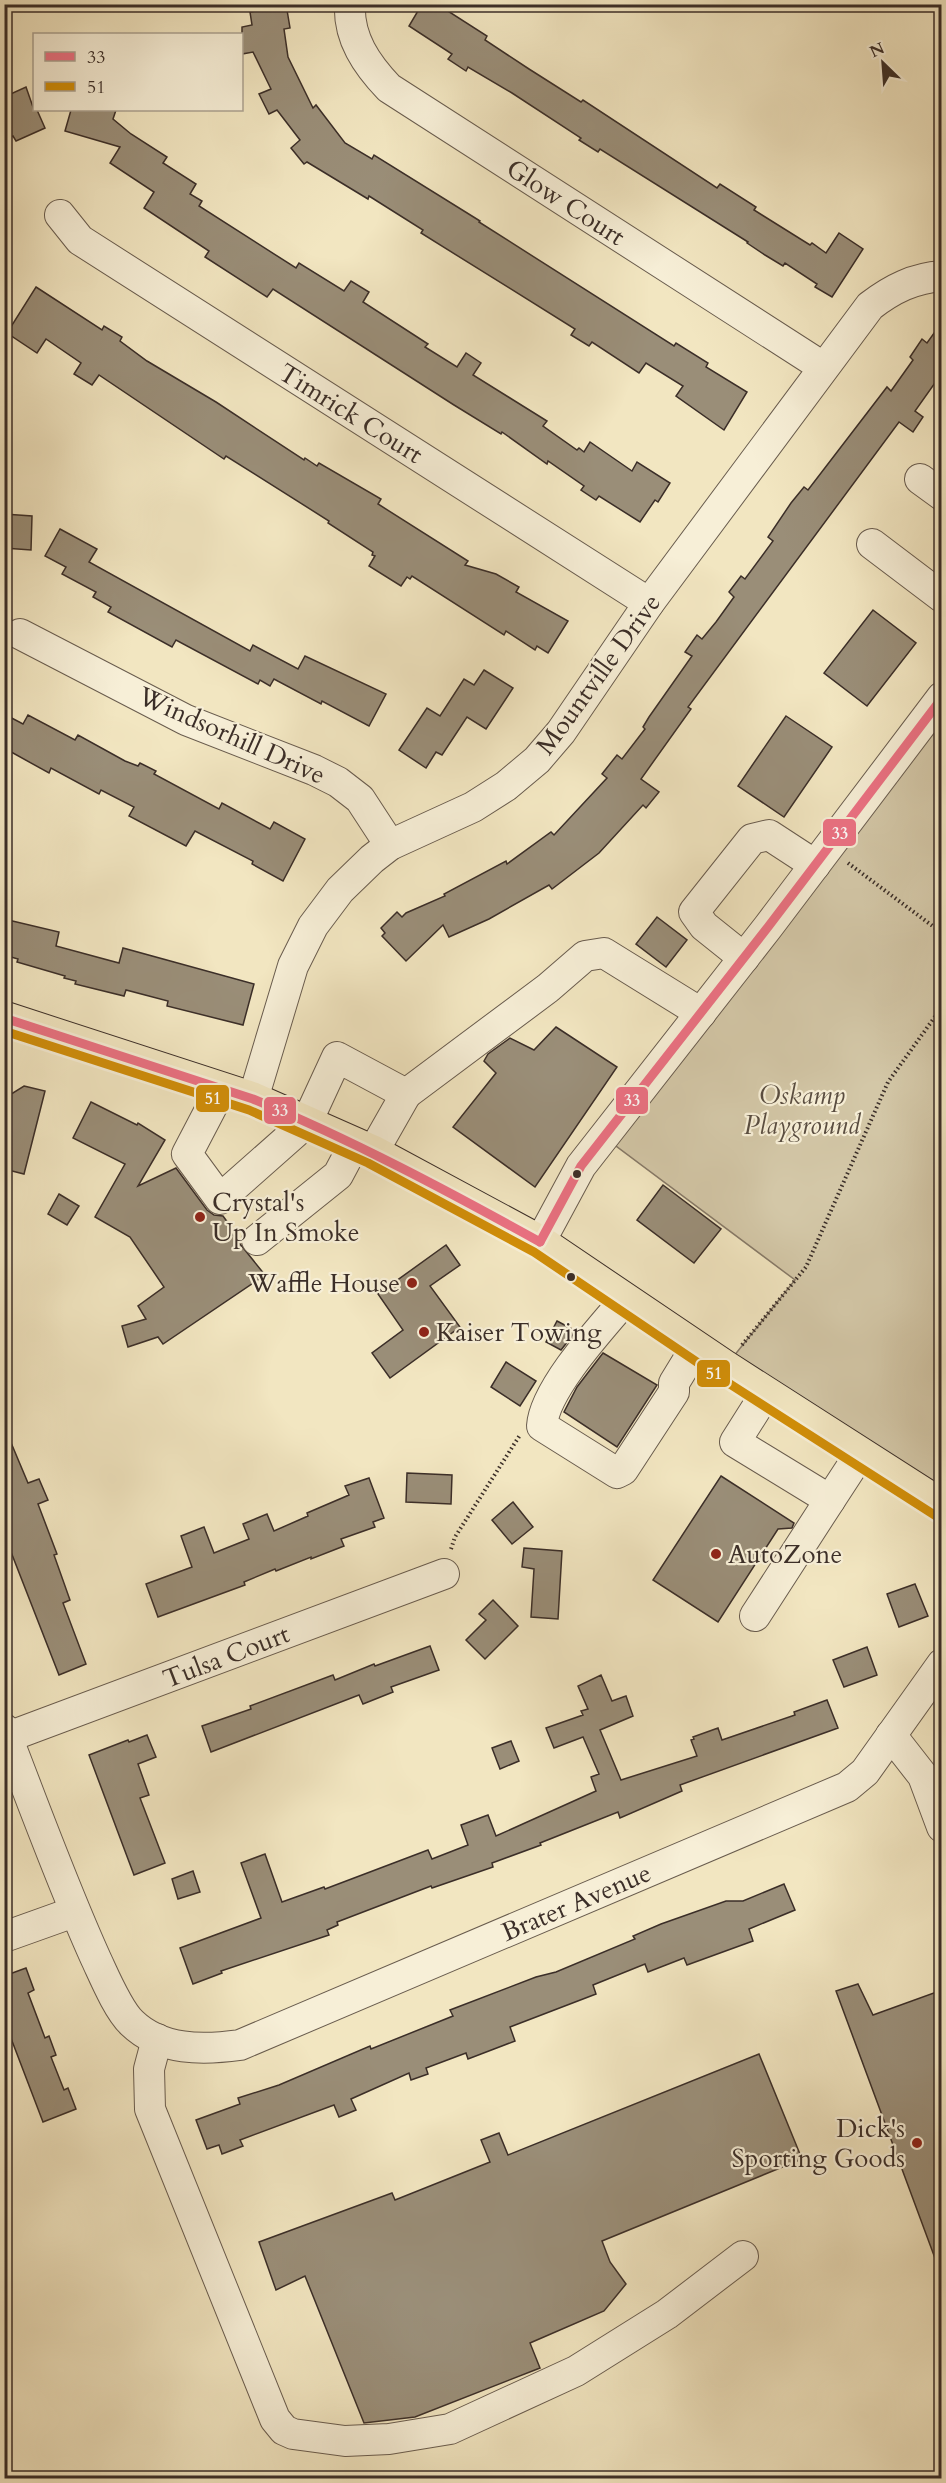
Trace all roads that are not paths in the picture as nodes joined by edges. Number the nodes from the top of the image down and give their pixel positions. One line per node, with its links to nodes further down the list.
1 (350, 4): 4 (street, Glow Court)
2 (60, 215): 7 (street, Timrick Court)
3 (942, 276): 4 (street, Mountville Drive)
4 (824, 367): 7 (street, Mountville Drive)
5 (872, 544): 6 (street)
6 (942, 597)
7 (649, 603): 10 (street, Mountville Drive)
8 (20, 633): 10 (street, Windsorhill Drive)
9 (942, 697): 11 (street)
10 (390, 846): 17 (street, Mountville Drive)
11 (821, 857): 12 (street); 12 (street)
12 (744, 958): 13 (street)
13 (701, 1013): 16 (street); 21 (street)
14 (4, 1018): 15 (main road)
15 (220, 1089): 17 (main road); 18 (street)
16 (406, 1094): 18 (street); 19 (street)
17 (253, 1099): 18 (main road)
18 (307, 1122): 19 (main road)
19 (364, 1148): 20 (street); 21 (main road)
20 (257, 1240)
21 (540, 1242): 22 (main road)
22 (625, 1300): 23 (main road); 23 (street)
23 (696, 1347): 24 (main road)
24 (766, 1393): 25 (main road); 26 (street)
25 (860, 1454): 26 (street); 27 (main road)
26 (830, 1500): 29 (street)
27 (942, 1506)
28 (444, 1574): 31 (street, Tulsa Court)
29 (755, 1616)
30 (942, 1664): 32 (street, Brater Avenue)
31 (6, 1733): 34 (street, Brater Avenue)
32 (891, 1735): 33 (street); 36 (street, Brater Avenue)
33 (942, 1827)
34 (74, 1912): 35 (street); 36 (street, Brater Avenue)
35 (4, 1937)
36 (157, 2039): 37 (street)
37 (743, 2256)

